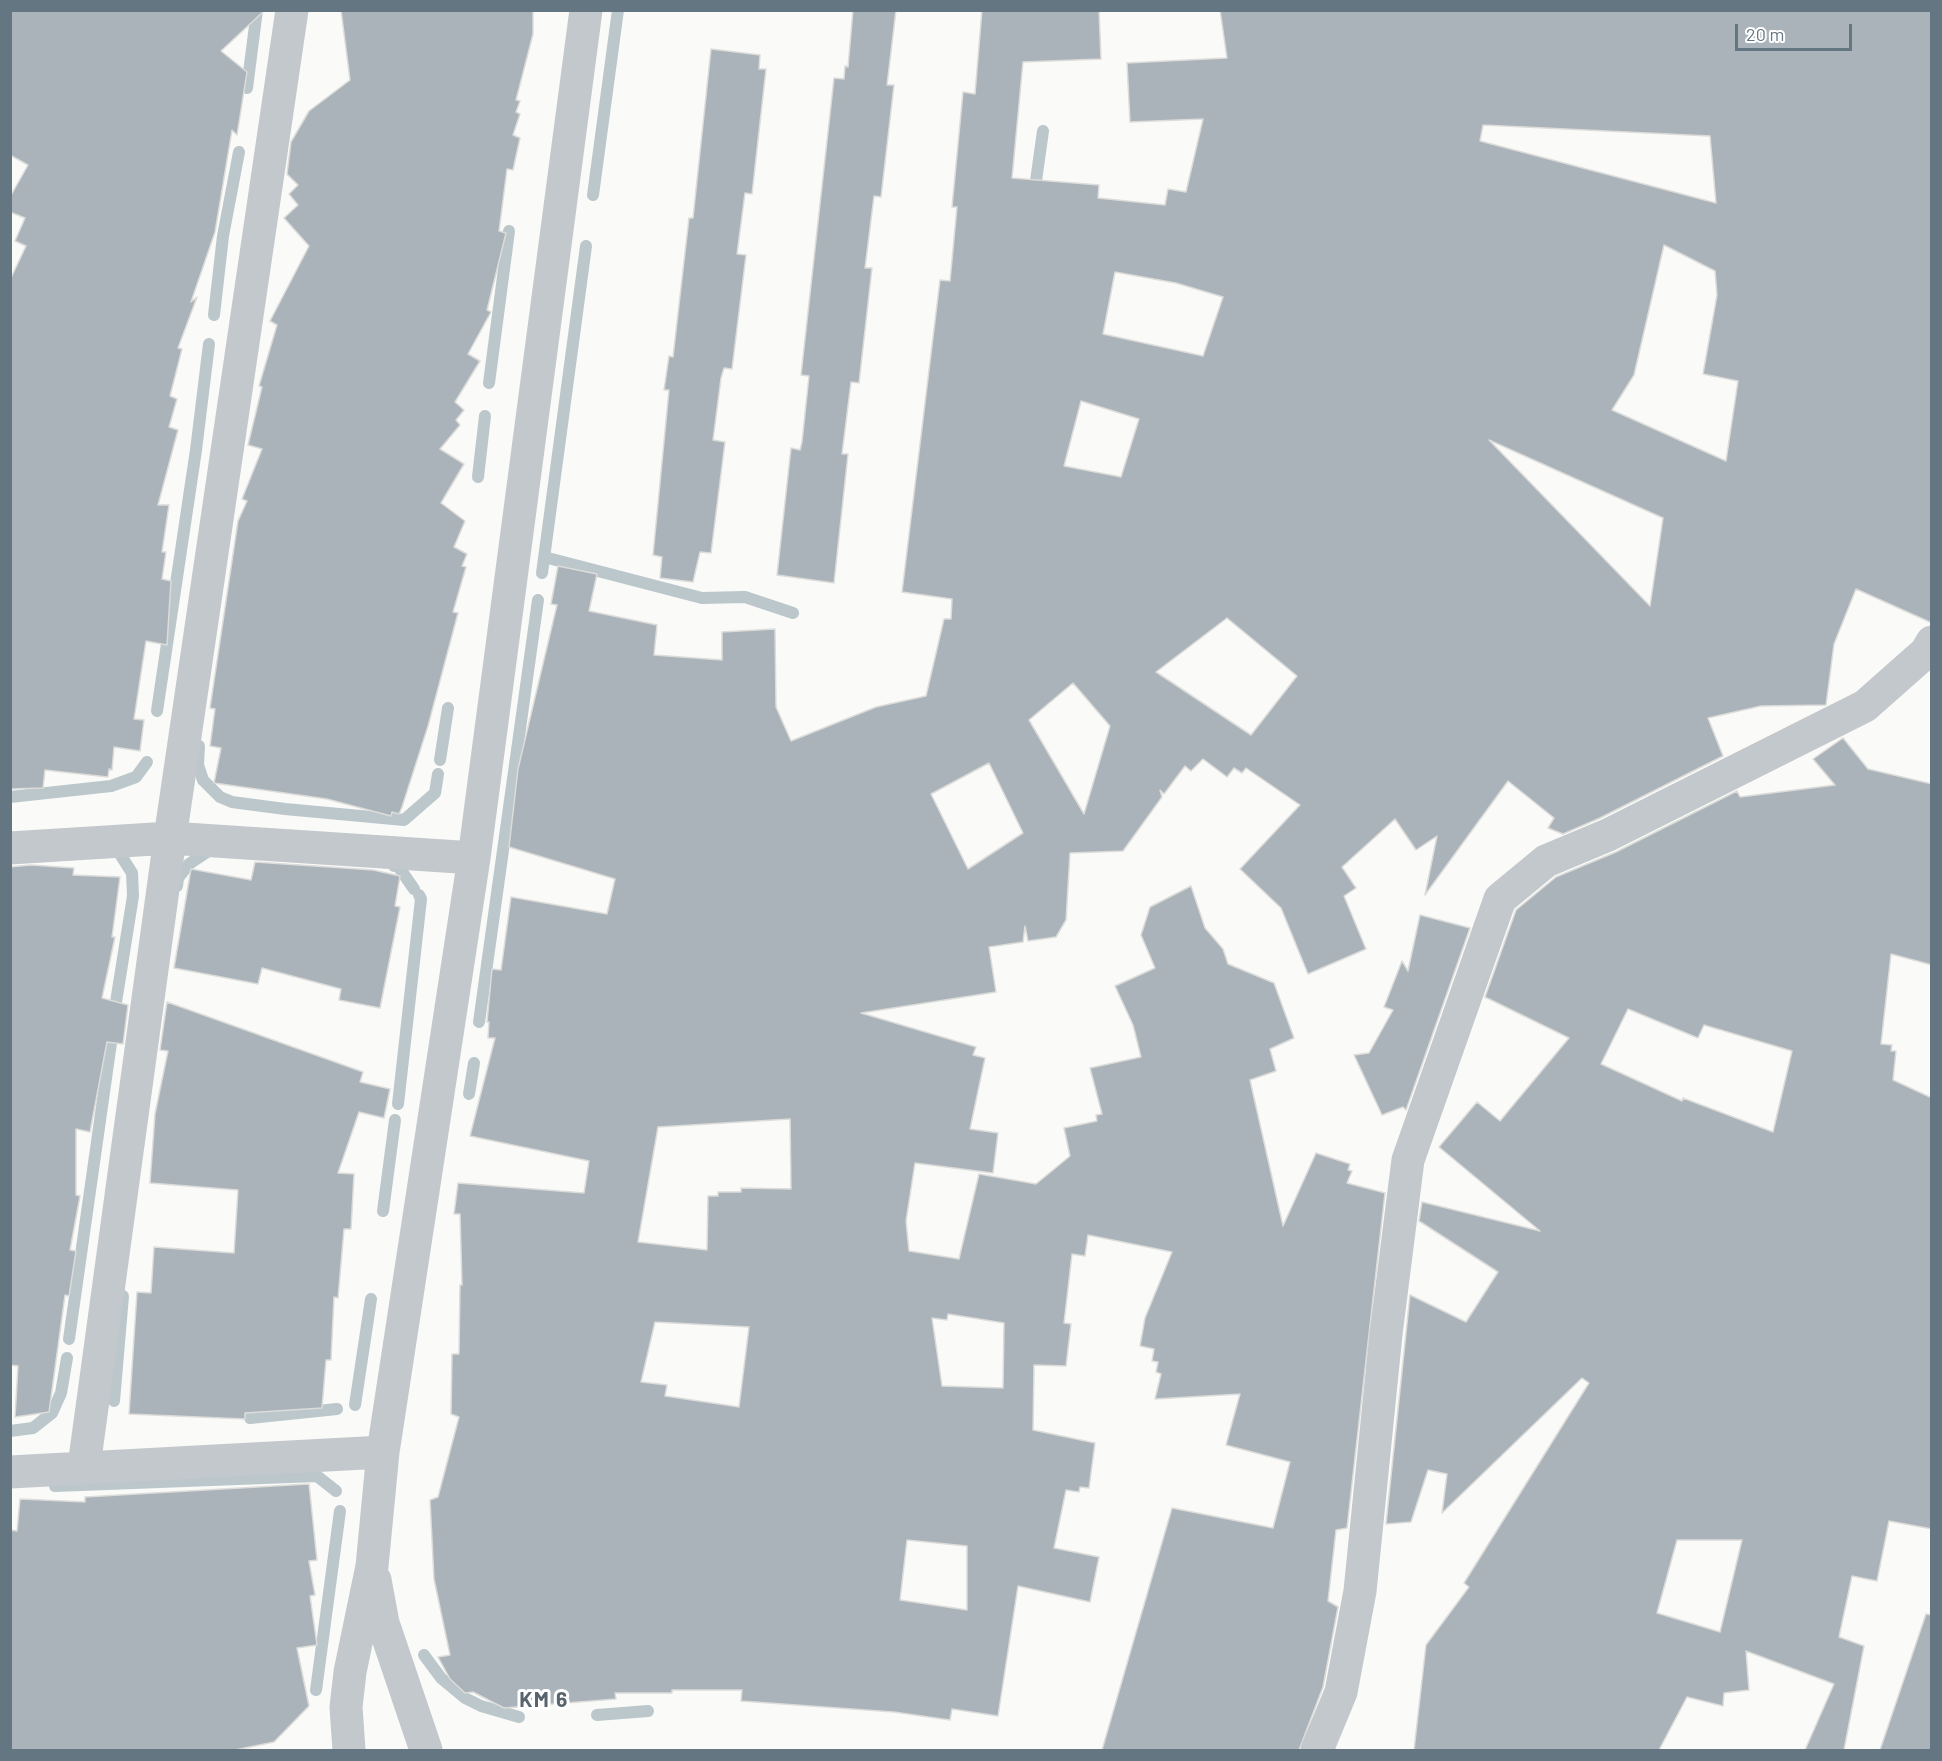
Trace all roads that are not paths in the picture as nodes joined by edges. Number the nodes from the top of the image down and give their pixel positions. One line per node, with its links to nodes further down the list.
1 (292, 10): 4 (street)
2 (586, 10): 6 (street)
3 (1932, 642): 13 (street)
4 (170, 838): 5 (street); 6 (street); 8 (street)
5 (10, 848)
6 (474, 858): 7 (street)
7 (382, 1452): 8 (street); 10 (street)
8 (84, 1466): 9 (street)
9 (10, 1472)
10 (372, 1566): 11 (street); 12 (street)
11 (349, 1750)
12 (426, 1750)
13 (1317, 1750)

